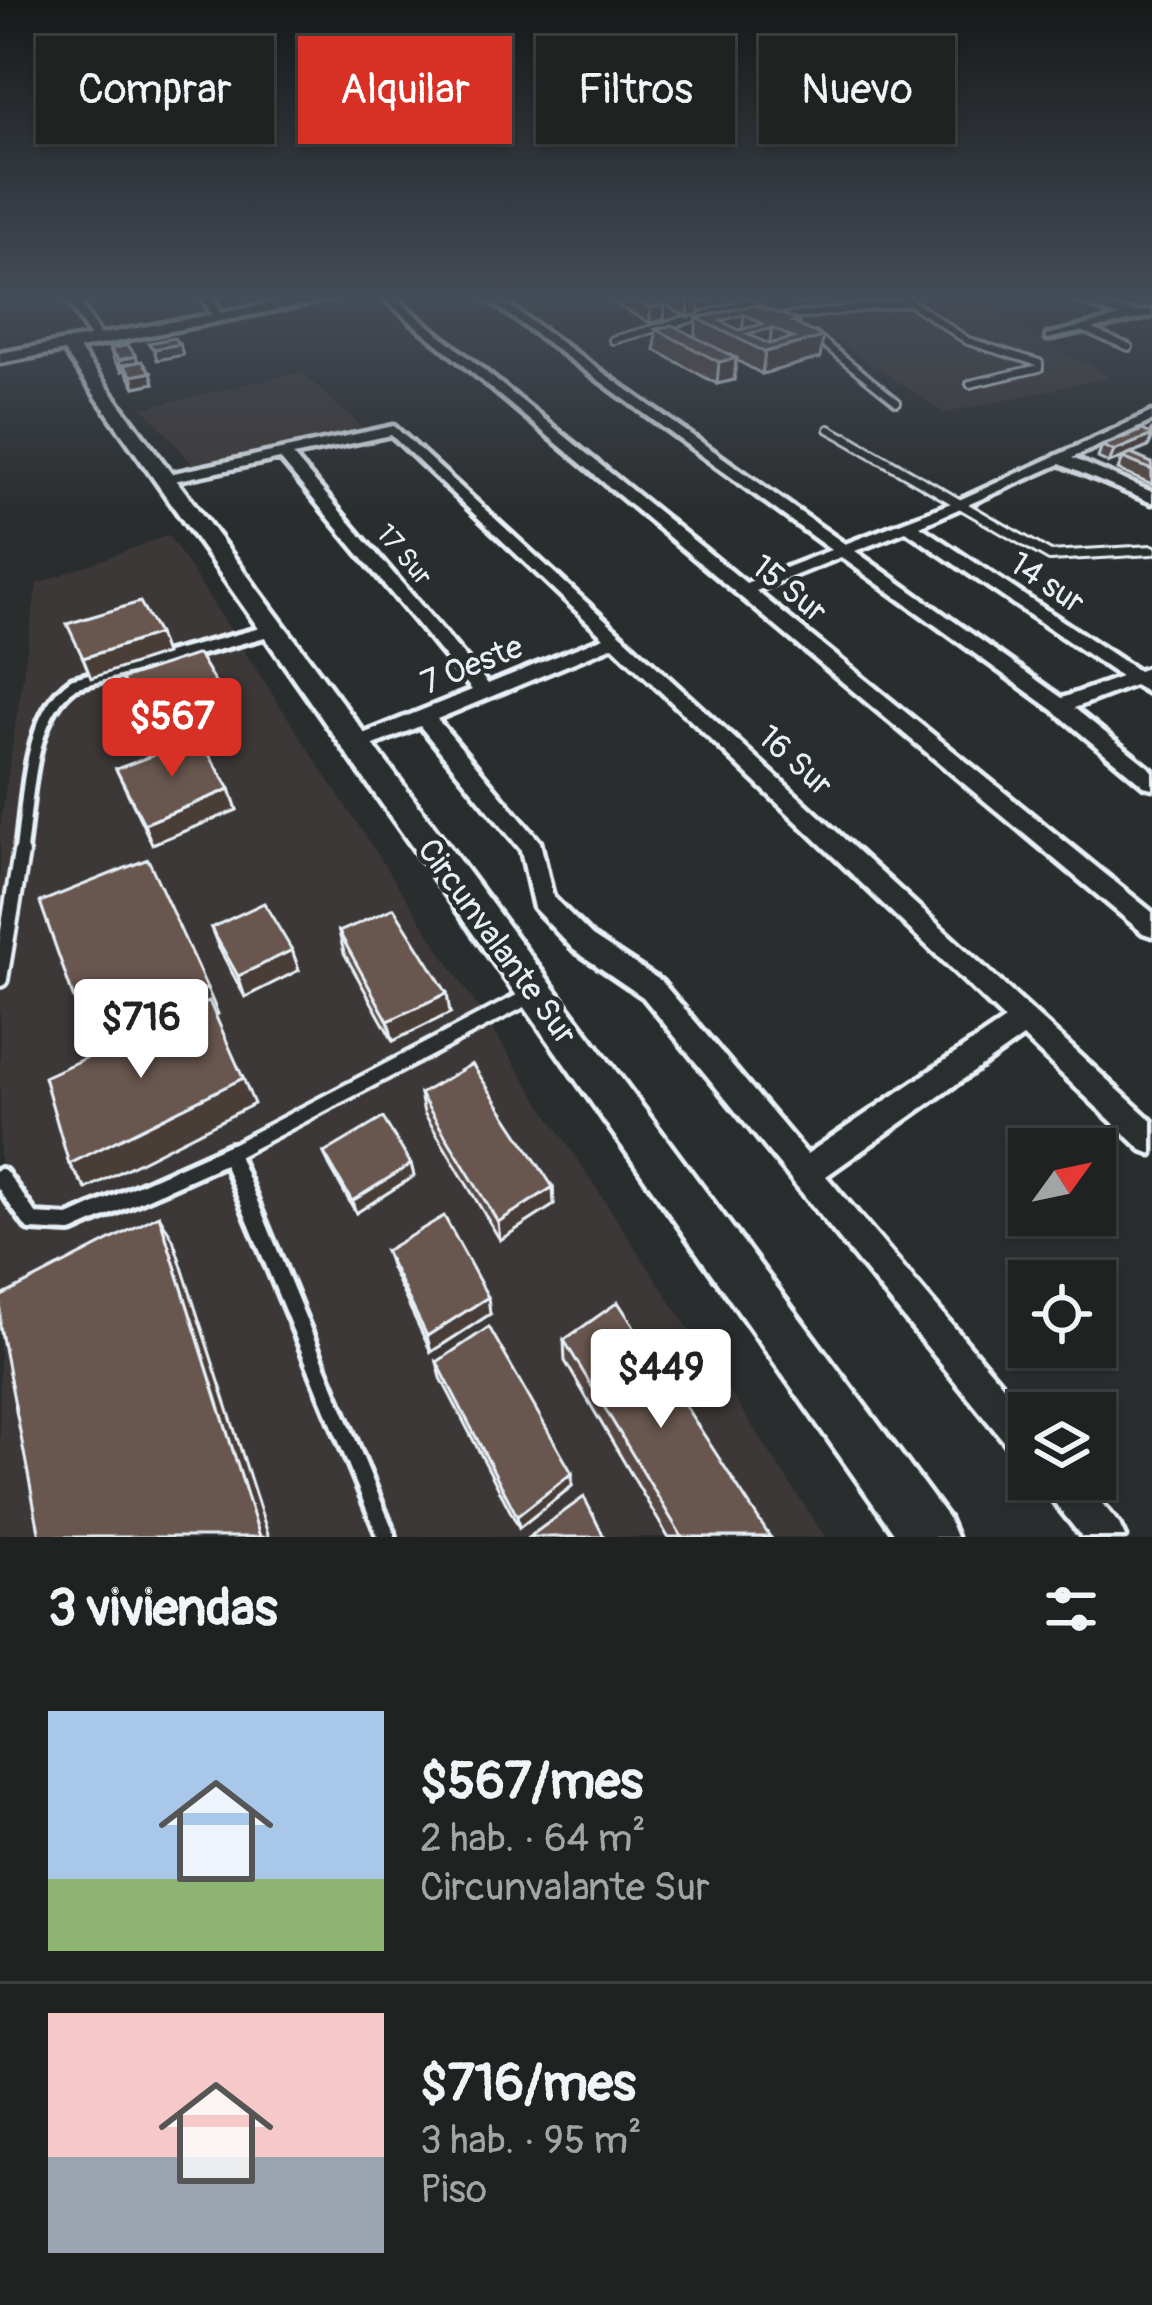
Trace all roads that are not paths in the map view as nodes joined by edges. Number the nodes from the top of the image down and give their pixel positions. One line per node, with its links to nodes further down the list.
1 (95, 370): 12 (main road, Circunvalante Sur)
2 (475, 370): 18 (street, 15 Sur)
3 (591, 370): 17 (street)
4 (857, 370): 7 (lane)
5 (1032, 370): 6 (lane)
6 (970, 384)
7 (897, 402)
8 (1152, 416): 11 (street)
9 (829, 429): 14 (lane)
10 (283, 453): 12 (street); 20 (street, 16 Sur); 22 (street, 17 Sur)
11 (1059, 458): 13 (street); 14 (street)
12 (164, 479): 19 (main road, Circunvalante Sur)
13 (1152, 498)
14 (964, 503): 15 (street); 16 (lane)
15 (909, 526): 17 (street); 21 (street, 14 sur)
16 (1152, 550)
17 (844, 551): 18 (street); 23 (street)
18 (743, 590): 27 (street, 15 Sur)
19 (272, 630): 25 (main road, Circunvalante Sur); 28 (lane)
20 (613, 640): 22 (street, 7 Oeste); 30 (street, 16 Sur)
21 (1146, 680): 23 (street)
22 (484, 692): 24 (street, 7 Oeste)
23 (1060, 706): 26 (street)
24 (424, 717): 25 (street, 7 Oeste); 33 (street)
25 (355, 746): 29 (main road, Circunvalante Sur)
26 (1152, 781)
27 (1152, 926)
28 (0, 979)
29 (535, 993): 32 (lane); 38 (main road, Circunvalante Sur)
30 (1023, 1022): 31 (street, 16 Sur); 33 (street)
31 (1152, 1140)
32 (229, 1154): 34 (lane); 37 (lane)
33 (806, 1172): 35 (street)
34 (0, 1177)
35 (1008, 1417)
36 (1075, 1500): 39 (street)
37 (386, 1537)
38 (929, 1537)
39 (1106, 1537)

